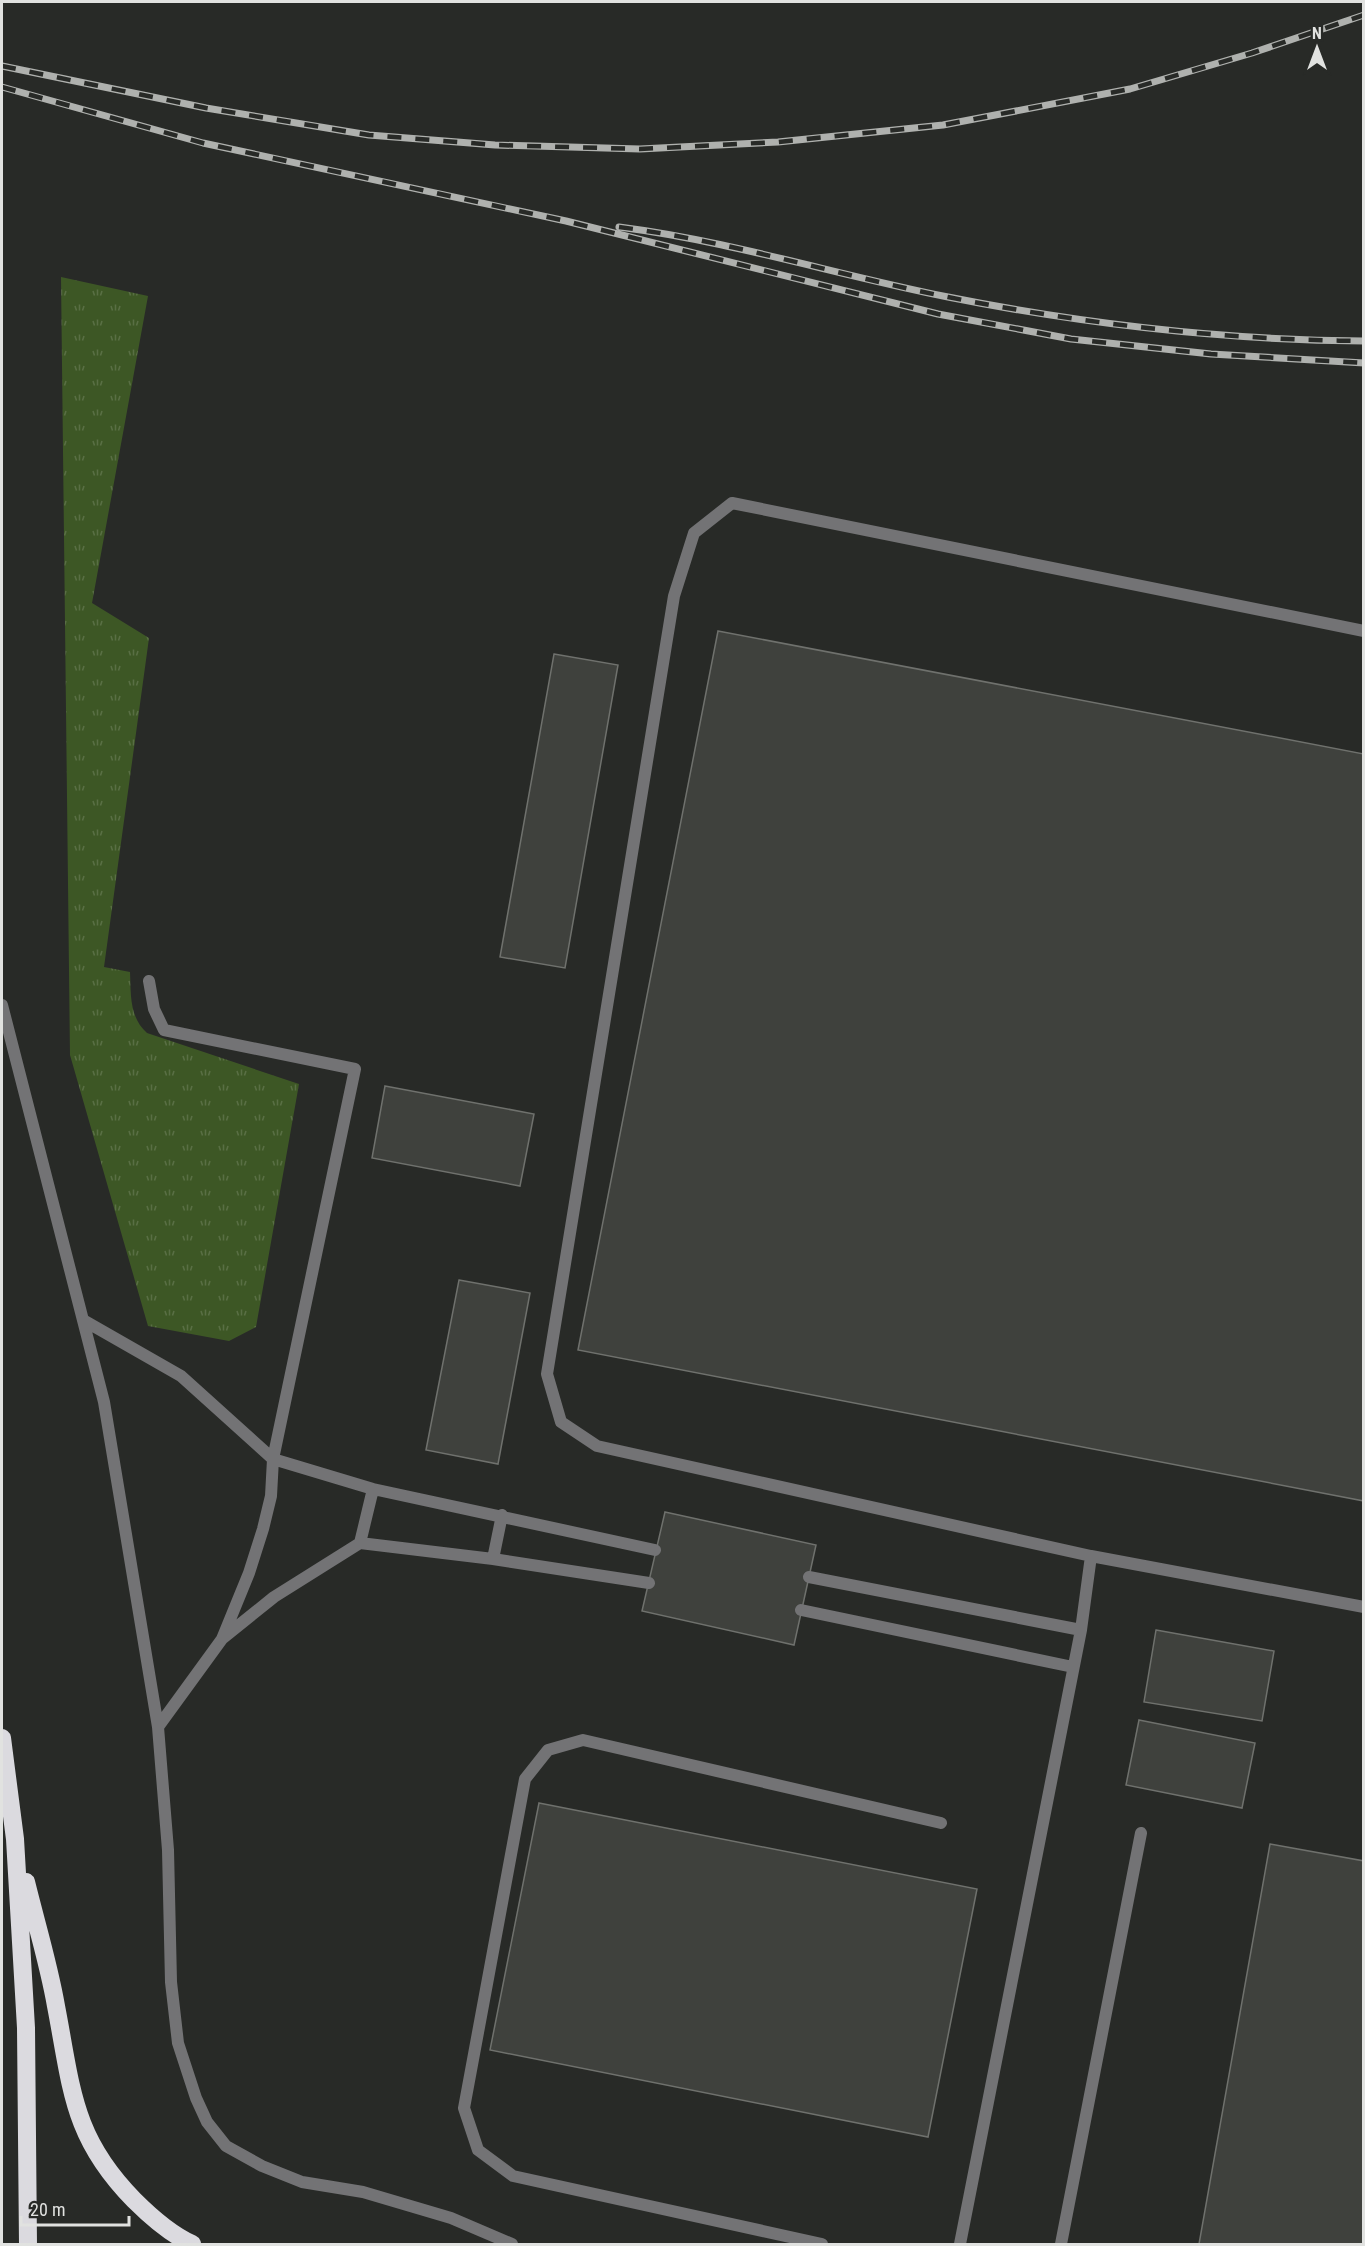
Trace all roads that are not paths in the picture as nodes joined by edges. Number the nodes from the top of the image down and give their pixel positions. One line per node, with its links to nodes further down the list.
1 (1364, 631): 10 (lane)
2 (149, 981): 5 (lane)
3 (2, 1005): 4 (lane)
4 (83, 1320): 5 (lane); 19 (lane)
5 (273, 1459): 6 (lane); 17 (lane)
6 (373, 1489): 7 (lane); 8 (lane)
7 (502, 1515): 9 (lane); 11 (lane)
8 (360, 1543): 11 (lane); 17 (lane)
9 (655, 1550)
10 (1091, 1556): 14 (lane); 16 (lane)
11 (493, 1559): 13 (lane)
12 (809, 1577): 16 (lane)
13 (649, 1583)
14 (1364, 1607)
15 (801, 1610): 18 (lane)
16 (1081, 1630): 18 (lane)
17 (222, 1639): 19 (lane)
18 (1073, 1667): 28 (lane)
19 (158, 1727): 26 (lane)
20 (2, 1738): 23 (highway)
21 (941, 1823): 27 (lane)
22 (1142, 1833): 29 (lane)
23 (15, 1839): 24 (highway); 25 (highway)
24 (28, 2244)
25 (192, 2244)
26 (512, 2244)
27 (822, 2244)
28 (960, 2244)
29 (1061, 2244)

